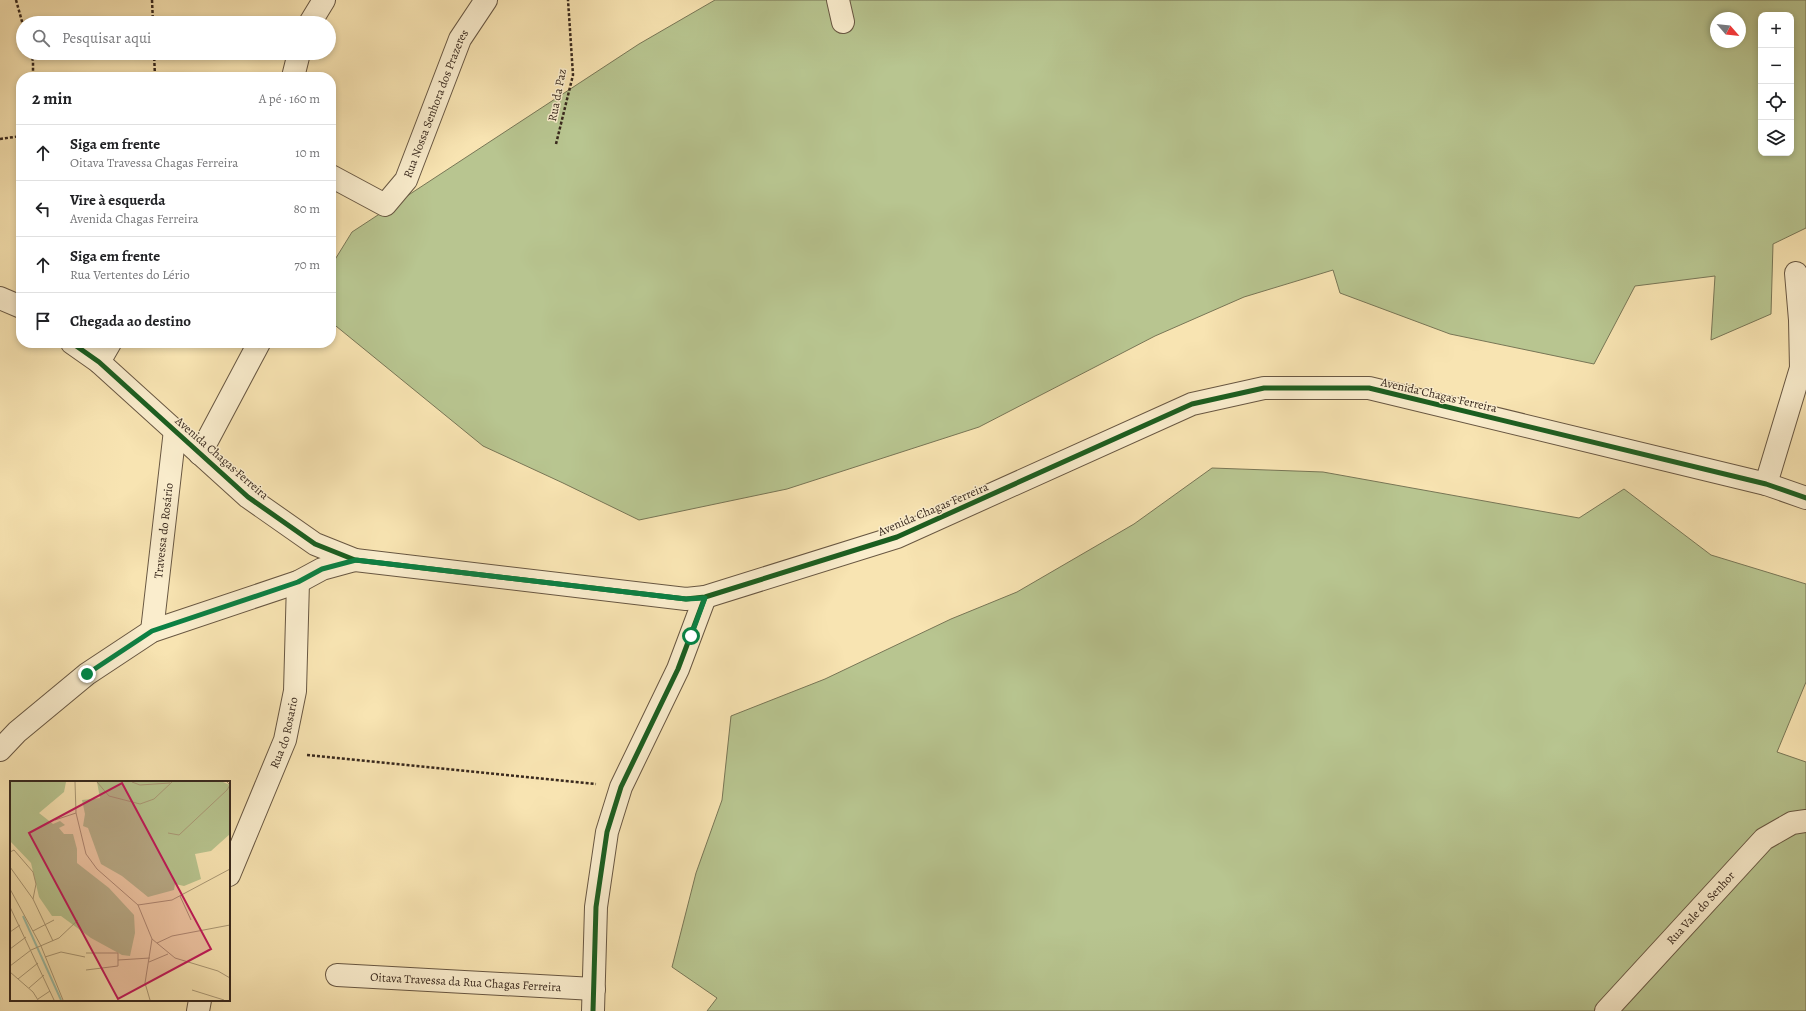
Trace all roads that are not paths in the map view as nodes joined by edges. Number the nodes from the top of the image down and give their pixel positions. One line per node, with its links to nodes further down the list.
1 (324, 0): 4 (street)
2 (486, 0): 8 (street, Rua Nossa Senhora dos Prazeres)
3 (838, 0): 5 (street)
4 (314, 16)
5 (843, 22)
6 (297, 60): 7 (street)
7 (294, 72)
8 (336, 179)
9 (1796, 274): 18 (street)
10 (0, 298): 11 (street)
11 (16, 305)
12 (79, 348): 15 (street, Avenida Chagas Ferreira)
13 (107, 348): 15 (street)
14 (256, 348): 17 (street)
15 (99, 362): 16 (street, Avenida Chagas Ferreira)
16 (175, 430): 17 (street, Avenida Chagas Ferreira); 23 (street, Travessa do Rosário)
17 (200, 454): 20 (street, Avenida Chagas Ferreira)
18 (1766, 484): 19 (street, Avenida Chagas Ferreira); 22 (street, Avenida Chagas Ferreira)
19 (1806, 498)
20 (356, 560): 21 (street); 22 (street, Avenida Chagas Ferreira)
21 (298, 582): 23 (street); 26 (street, Rua do Rosario)
22 (705, 598): 28 (street)
23 (152, 631): 24 (street)
24 (0, 750)
25 (1806, 821): 32 (street, Rua Vale do Senhor)
26 (230, 873)
27 (337, 975): 28 (street, Oitava Travessa da Rua Chagas Ferreira)
28 (594, 989): 31 (street)
29 (200, 1001): 30 (street)
30 (198, 1011)
31 (593, 1011)
32 (1606, 1011)

